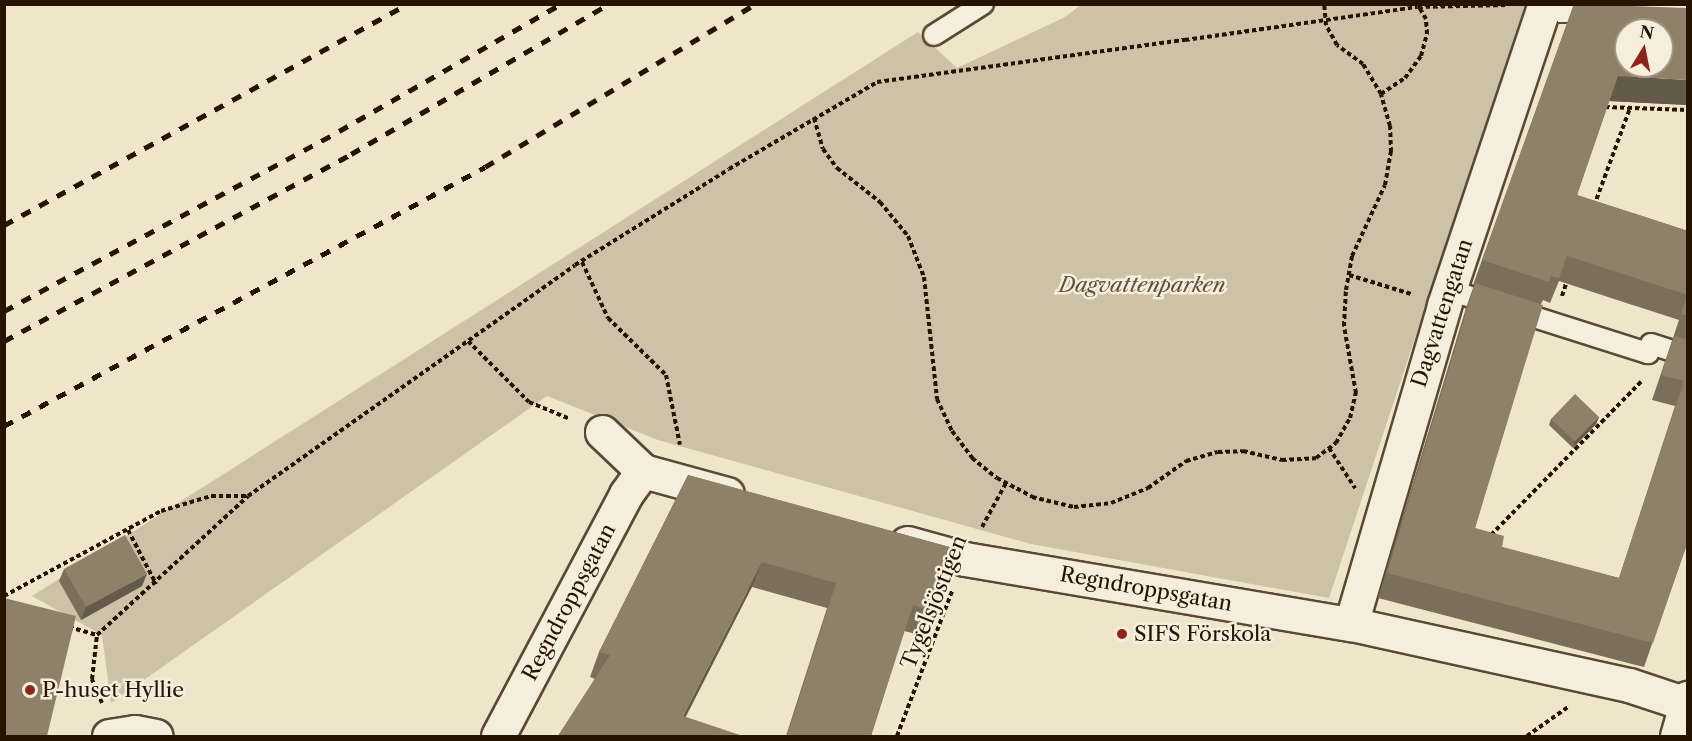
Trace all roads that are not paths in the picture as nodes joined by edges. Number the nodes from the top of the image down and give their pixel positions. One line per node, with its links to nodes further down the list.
1 (983, 4): 4 (lane)
2 (1546, 4): 3 (street, Dagvattengatan); 5 (street, Dagvattengatan)
3 (1688, 10)
4 (934, 35)
5 (1446, 297): 6 (lane); 11 (street, Dagvattengatan)
6 (1688, 356)
7 (602, 432): 8 (street)
8 (644, 471): 9 (street); 15 (street, Regndroppsgatan)
9 (753, 501)
10 (875, 534): 11 (street, Regndroppsgatan)
11 (1351, 624): 12 (street, Regndroppsgatan)
12 (1687, 701): 16 (street)
13 (112, 735): 14 (street)
14 (156, 736)
15 (498, 736)
16 (1677, 736)

